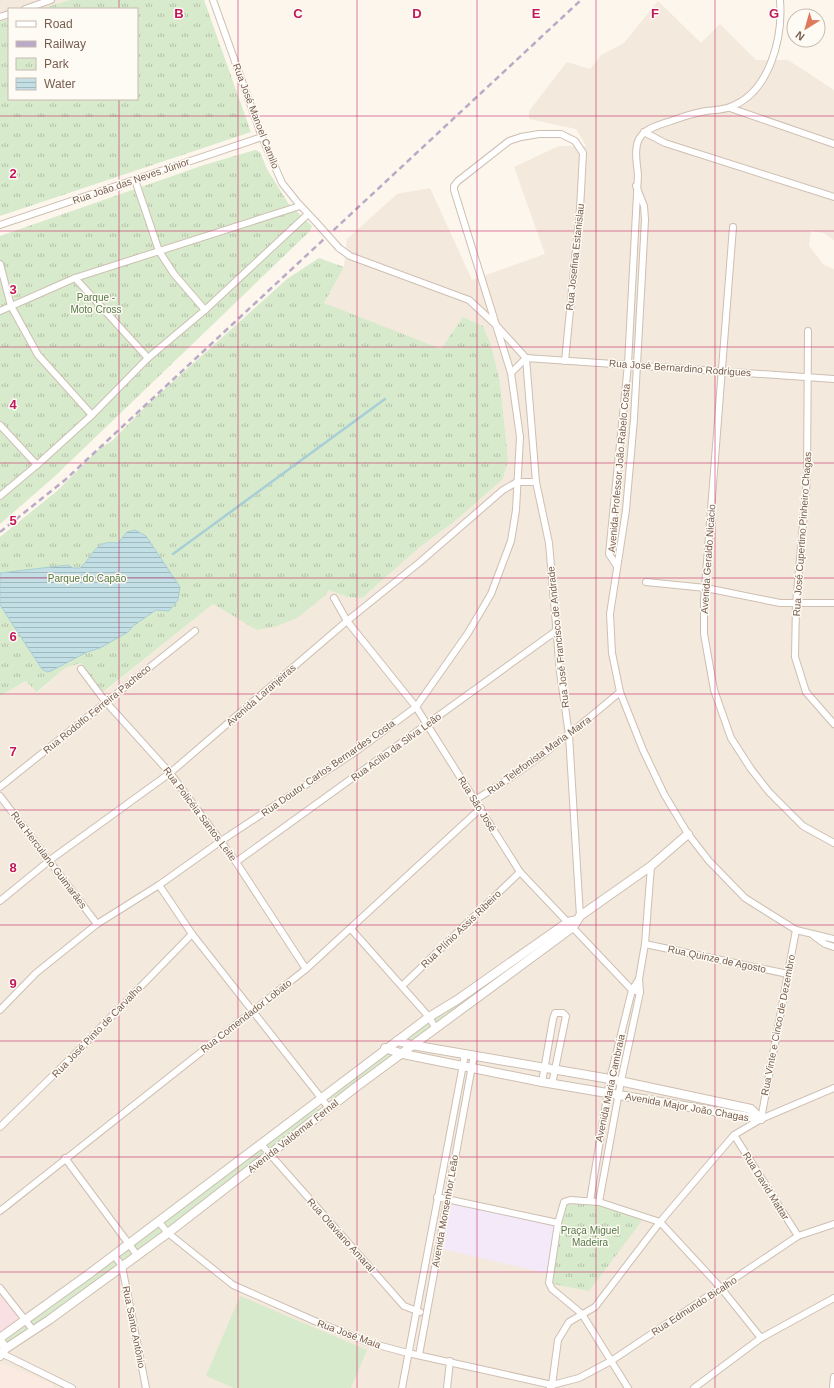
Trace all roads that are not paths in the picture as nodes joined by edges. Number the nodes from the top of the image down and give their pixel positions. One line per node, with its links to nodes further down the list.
1 (51, 0): 4 (street)
2 (213, 0): 7 (street, Rua José Manoel Camilo)
3 (780, 0): 5 (street)
4 (28, 8)
5 (730, 108): 6 (street); 8 (street)
6 (644, 132): 10 (street, Avenida Professor João Rabelo Costa); 11 (street)
7 (262, 137): 9 (street, Rua João das Neves Júnior); 12 (street, Rua José Manoel Camilo)
8 (834, 144)
9 (135, 180): 14 (street, Rua João das Neves Júnior); 17 (street)
10 (636, 186): 18 (street, Avenida Professor João Rabelo Costa); 19 (street)
11 (834, 197)
12 (300, 206): 13 (street, Rua José Manoel Camilo); 17 (street)
13 (308, 214): 16 (street, Rua José Manoel Camilo, bridge); 23 (street)
14 (0, 225)
15 (732, 227): 32 (street, Avenida Geraldo Nicácio)
16 (339, 248): 25 (street, Rua Doutor Carlos Bernardes Costa)
17 (159, 251): 21 (street); 23 (street)
18 (633, 254): 19 (street); 30 (street, Avenida Professor João Rabelo Costa)
19 (642, 256): 31 (street)
20 (0, 264): 22 (street)
21 (75, 278): 22 (street); 27 (street)
22 (11, 306): 24 (street); 36 (street)
23 (205, 310): 27 (street)
24 (0, 311)
25 (496, 325): 28 (street); 29 (street, Rua Josefina Estanislau); 33 (street, Rua Doutor Carlos Bernardes Costa)
26 (808, 331): 34 (street, Rua José Cupertino Pinheiro Chagas)
27 (148, 358): 36 (street)
28 (526, 358): 29 (street, Rua José Bernardino Rodrigues); 33 (street); 42 (street, Rua José Francisco de Andrade)
29 (565, 361): 30 (street, Rua José Bernardino Rodrigues)
30 (628, 364): 31 (street, Rua José Bernardino Rodrigues); 37 (street, Avenida Professor João Rabelo Costa)
31 (637, 366): 32 (street, Rua José Bernardino Rodrigues); 38 (street)
32 (722, 372): 34 (street, Rua José Bernardino Rodrigues); 48 (street, Avenida Geraldo Nicácio)
33 (511, 373): 41 (street, Rua Doutor Carlos Bernardes Costa)
34 (809, 377): 35 (street, Rua José Bernardino Rodrigues); 51 (street, Rua José Cupertino Pinheiro Chagas)
35 (834, 378)
36 (92, 415): 40 (street)
37 (623, 418): 38 (street); 44 (street, Avenida Professor João Rabelo Costa)
38 (634, 419): 45 (street)
39 (0, 424): 40 (street)
40 (37, 466): 43 (street)
41 (517, 482): 42 (street); 52 (street, Avenida Laranjeiras); 58 (street, Rua Doutor Carlos Bernardes Costa)
42 (536, 482): 54 (street, Rua José Francisco de Andrade)
43 (0, 496)
44 (614, 509): 45 (street); 46 (street, Avenida Professor João Rabelo Costa)
45 (626, 510): 46 (street)
46 (617, 566): 56 (street, Avenida Professor João Rabelo Costa)
47 (646, 582): 48 (street)
48 (706, 588): 51 (street); 69 (street, Avenida Geraldo Nicácio)
49 (334, 598): 52 (street, Rua São José)
50 (834, 603): 51 (street)
51 (796, 604): 59 (street, Rua José Cupertino Pinheiro Chagas)
52 (347, 620): 58 (street, Rua São José); 62 (street, Avenida Laranjeiras)
53 (195, 631): 57 (street, Rua Rodolfo Ferreira Pacheco)
54 (556, 631): 60 (street, Rua Acílio da Silva Leão); 61 (street, Rua José Francisco de Andrade)
55 (81, 670): 57 (street, Rua Policéia Santos Leite)
56 (620, 692): 61 (street, Rua Telefonista Maria Marra); 67 (street, Avenida Professor João Rabelo Costa)
57 (105, 701): 62 (street, Rua Policéia Santos Leite); 63 (street, Rua Rodolfo Ferreira Pacheco)
58 (416, 707): 60 (street, Rua São José); 68 (street, Rua Doutor Carlos Bernardes Costa)
59 (834, 724)
60 (427, 725): 65 (street, Rua São José); 71 (street, Rua Acílio da Silva Leão)
61 (569, 735): 65 (street, Rua Telefonista Maria Marra); 76 (street, Rua José Francisco de Andrade)
62 (170, 773): 68 (street, Rua Policéia Santos Leite); 70 (street, Avenida Laranjeiras)
63 (0, 787)
64 (0, 796): 70 (street, Rua Herculano Guimarães)
65 (475, 800): 66 (street, Rua São José)
66 (481, 808): 73 (street, Rua São José); 78 (street, Rua Comendador Lobato)
67 (688, 834): 72 (street, Avenida Valdemar Fernal); 79 (street, Avenida Professor João Rabelo Costa)
68 (220, 841): 71 (street, Rua Policéia Santos Leite); 74 (street, Rua Doutor Carlos Bernardes Costa)
69 (834, 843)
70 (50, 860): 75 (street, Avenida Laranjeiras); 77 (street, Rua Herculano Guimarães)
71 (236, 862): 85 (street, Rua Policéia Santos Leite)
72 (651, 866): 76 (street, Avenida Valdemar Fernal); 83 (street, Avenida Maria Cambraia)
73 (520, 872): 76 (street, Rua São José); 88 (street, Rua Plínio Assis Ribeiro)
74 (159, 885): 77 (street, Rua Doutor Carlos Bernardes Costa); 80 (street)
75 (0, 901)
76 (574, 921): 89 (street, Rua São José); 91 (street, Avenida Valdemar Fernal); 94 (street, Avenida Valdemar Fernal)
77 (97, 924): 92 (street, Rua Doutor Carlos Bernardes Costa)
78 (350, 929): 85 (street, Rua Comendador Lobato); 88 (street)
79 (796, 930): 81 (street, Avenida Professor João Rabelo Costa); 86 (street, Rua Vinte e Cinco de Dezembro)
80 (192, 934): 93 (street); 124 (street, Rua José Pinto de Carvalho)
81 (812, 935): 82 (street, Avenida Professor João Rabelo Costa); 84 (street, Avenida Professor João Rabelo Costa)
82 (834, 939)
83 (645, 944): 86 (street, Rua Quinze de Agosto); 87 (street, Avenida Maria Cambraia)
84 (834, 947)
85 (306, 969): 93 (street, Rua Comendador Lobato)
86 (788, 974): 122 (street, Rua Vinte e Cinco de Dezembro)
87 (639, 979): 89 (street, Avenida Maria Cambraia); 90 (street, Avenida Maria Cambraia)
88 (402, 986): 95 (street)
89 (632, 990): 90 (street); 108 (street, Avenida Maria Cambraia)
90 (640, 992): 109 (street, Avenida Maria Cambraia)
91 (457, 1000): 94 (street); 95 (street, Avenida Valdemar Fernal)
92 (0, 1010)
93 (254, 1010): 117 (street); 133 (street, Rua Comendador Lobato)
94 (462, 1010): 96 (street, Avenida Valdemar Fernal)
95 (429, 1017): 96 (street); 97 (street, Avenida Valdemar Fernal)
96 (436, 1029): 98 (street, Avenida Valdemar Fernal)
97 (397, 1041): 98 (street, Avenida Major João Chagas); 99 (street, Avenida Valdemar Fernal)
98 (412, 1045): 100 (street, Avenida Valdemar Fernal); 101 (street, Avenida Major João Chagas)
99 (386, 1048): 100 (street, Avenida Major João Chagas); 107 (street, Avenida Valdemar Fernal)
100 (403, 1054): 103 (street, Avenida Major João Chagas); 112 (street, Avenida Valdemar Fernal)
101 (465, 1054): 102 (street, Avenida Major João Chagas); 103 (street, Avenida Monsenhor Leão)
102 (474, 1055): 104 (street, Avenida Monsenhor Leão); 105 (street, Avenida Major João Chagas)
103 (462, 1066): 104 (street, Avenida Major João Chagas); 118 (street, Avenida Monsenhor Leão)
104 (472, 1067): 110 (street, Avenida Major João Chagas); 119 (street, Avenida Monsenhor Leão)
105 (544, 1068): 106 (street, Avenida Major João Chagas); 106 (street); 110 (street)
106 (555, 1070): 108 (street, Avenida Major João Chagas); 111 (street)
107 (348, 1077): 112 (street); 117 (street, Avenida Valdemar Fernal)
108 (610, 1079): 109 (street, Avenida Major João Chagas); 114 (street, Avenida Maria Cambraia)
109 (621, 1081): 115 (street, Avenida Maria Cambraia); 116 (street, Avenida Major João Chagas)
110 (542, 1082): 111 (street, Avenida Major João Chagas)
111 (552, 1084): 114 (street, Avenida Major João Chagas)
112 (356, 1087): 120 (street, Avenida Valdemar Fernal)
113 (834, 1088): 122 (street)
114 (608, 1092): 115 (street, Avenida Major João Chagas); 130 (street, Avenida Maria Cambraia)
115 (619, 1095): 121 (street, Avenida Major João Chagas); 131 (street, Avenida Maria Cambraia)
116 (689, 1097): 121 (street); 122 (street, Avenida Major João Chagas)
117 (321, 1098): 120 (street); 123 (street, Avenida Valdemar Fernal)
118 (456, 1098): 119 (street); 125 (street, Avenida Monsenhor Leão)
119 (466, 1099): 126 (street, Avenida Monsenhor Leão)
120 (329, 1108): 127 (street, Avenida Valdemar Fernal)
121 (686, 1108): 122 (street, Avenida Major João Chagas)
122 (761, 1120): 128 (street)
123 (287, 1124): 127 (street); 129 (street, Avenida Valdemar Fernal)
124 (0, 1127)
125 (451, 1129): 126 (street); 135 (street, Avenida Monsenhor Leão)
126 (461, 1130): 136 (street, Avenida Monsenhor Leão)
127 (295, 1134): 132 (street, Avenida Valdemar Fernal)
128 (734, 1135): 148 (street); 152 (street, Rua David Mattar)
129 (260, 1144): 132 (street, Rua Otaviano Amaral); 134 (street, Avenida Valdemar Fernal)
130 (598, 1146): 131 (street); 143 (street, Avenida Maria Cambraia)
131 (608, 1148): 144 (street, Avenida Maria Cambraia)
132 (269, 1154): 137 (street, Avenida Valdemar Fernal); 169 (street, Rua Otaviano Amaral)
133 (65, 1158): 145 (street, Rua Comendador Lobato); 155 (street)
134 (233, 1164): 137 (street); 138 (street, Avenida Valdemar Fernal)
135 (443, 1164): 136 (street); 140 (street, Avenida Monsenhor Leão)
136 (453, 1166): 141 (street, Avenida Monsenhor Leão)
137 (242, 1175): 139 (street, Avenida Valdemar Fernal)
138 (210, 1182): 139 (street); 142 (street, Avenida Valdemar Fernal)
139 (218, 1193): 146 (street, Avenida Valdemar Fernal)
140 (437, 1197): 141 (street); 153 (street, Avenida Monsenhor Leão)
141 (447, 1199): 149 (street); 154 (street, Avenida Monsenhor Leão)
142 (186, 1201): 146 (street); 147 (street, Avenida Valdemar Fernal)
143 (590, 1201): 144 (street); 149 (street)
144 (599, 1202): 148 (street)
145 (0, 1210)
146 (194, 1212): 151 (street, Avenida Valdemar Fernal)
147 (158, 1221): 151 (street, Rua José Maia); 155 (street, Avenida Valdemar Fernal)
148 (660, 1222): 164 (street); 171 (street)
149 (558, 1223): 171 (street)
150 (834, 1224): 152 (street, Rua Edmundo Bicalho)
151 (168, 1233): 157 (street, Avenida Valdemar Fernal); 179 (street, Rua José Maia)
152 (798, 1236): 164 (street, Rua Edmundo Bicalho)
153 (429, 1241): 154 (street); 159 (street, Avenida Monsenhor Leão)
154 (439, 1242): 161 (street, Avenida Monsenhor Leão)
155 (129, 1244): 156 (street, Avenida Valdemar Fernal); 157 (street)
156 (114, 1255): 158 (street); 160 (street, Avenida Valdemar Fernal)
157 (137, 1255): 158 (street, Avenida Valdemar Fernal)
158 (122, 1266): 162 (street, Avenida Valdemar Fernal); 188 (street, Rua Santo Antônio)
159 (424, 1273): 161 (street); 169 (street, Avenida Monsenhor Leão)
160 (88, 1274): 162 (street); 165 (street, Avenida Valdemar Fernal)
161 (433, 1275): 170 (street, Avenida Monsenhor Leão)
162 (97, 1285): 167 (street, Avenida Valdemar Fernal)
163 (0, 1288): 172 (street)
164 (721, 1288): 176 (street); 182 (street, Rua Edmundo Bicalho)
165 (65, 1292): 167 (street); 168 (street, Avenida Valdemar Fernal)
166 (834, 1298): 176 (street)
167 (73, 1303): 173 (street, Avenida Valdemar Fernal)
168 (41, 1309): 172 (street, Avenida Valdemar Fernal); 173 (street)
169 (417, 1312): 170 (street, Rua Otaviano Amaral); 179 (street, Avenida Monsenhor Leão)
170 (426, 1314): 180 (street, Avenida Monsenhor Leão)
171 (582, 1314): 182 (street); 185 (street)
172 (26, 1320): 174 (street); 175 (street, Avenida Valdemar Fernal)
173 (49, 1320): 174 (street, Avenida Valdemar Fernal)
174 (33, 1330): 178 (street, Avenida Valdemar Fernal)
175 (0, 1338)
176 (761, 1338): 186 (street)
177 (0, 1341): 178 (street)
178 (3, 1353): 184 (street)
179 (408, 1353): 180 (street, Rua José Maia); 189 (street, Avenida Monsenhor Leão)
180 (418, 1355): 181 (street, Rua José Maia)
181 (450, 1361): 185 (street, Rua José Maia); 190 (street)
182 (611, 1361): 185 (street, Rua Edmundo Bicalho); 191 (street)
183 (834, 1378): 192 (street)
184 (60, 1385): 187 (street)
185 (551, 1386)
186 (697, 1387)
187 (72, 1388)
188 (146, 1388)
189 (402, 1388)
190 (447, 1388)
191 (628, 1388)
192 (833, 1388)

